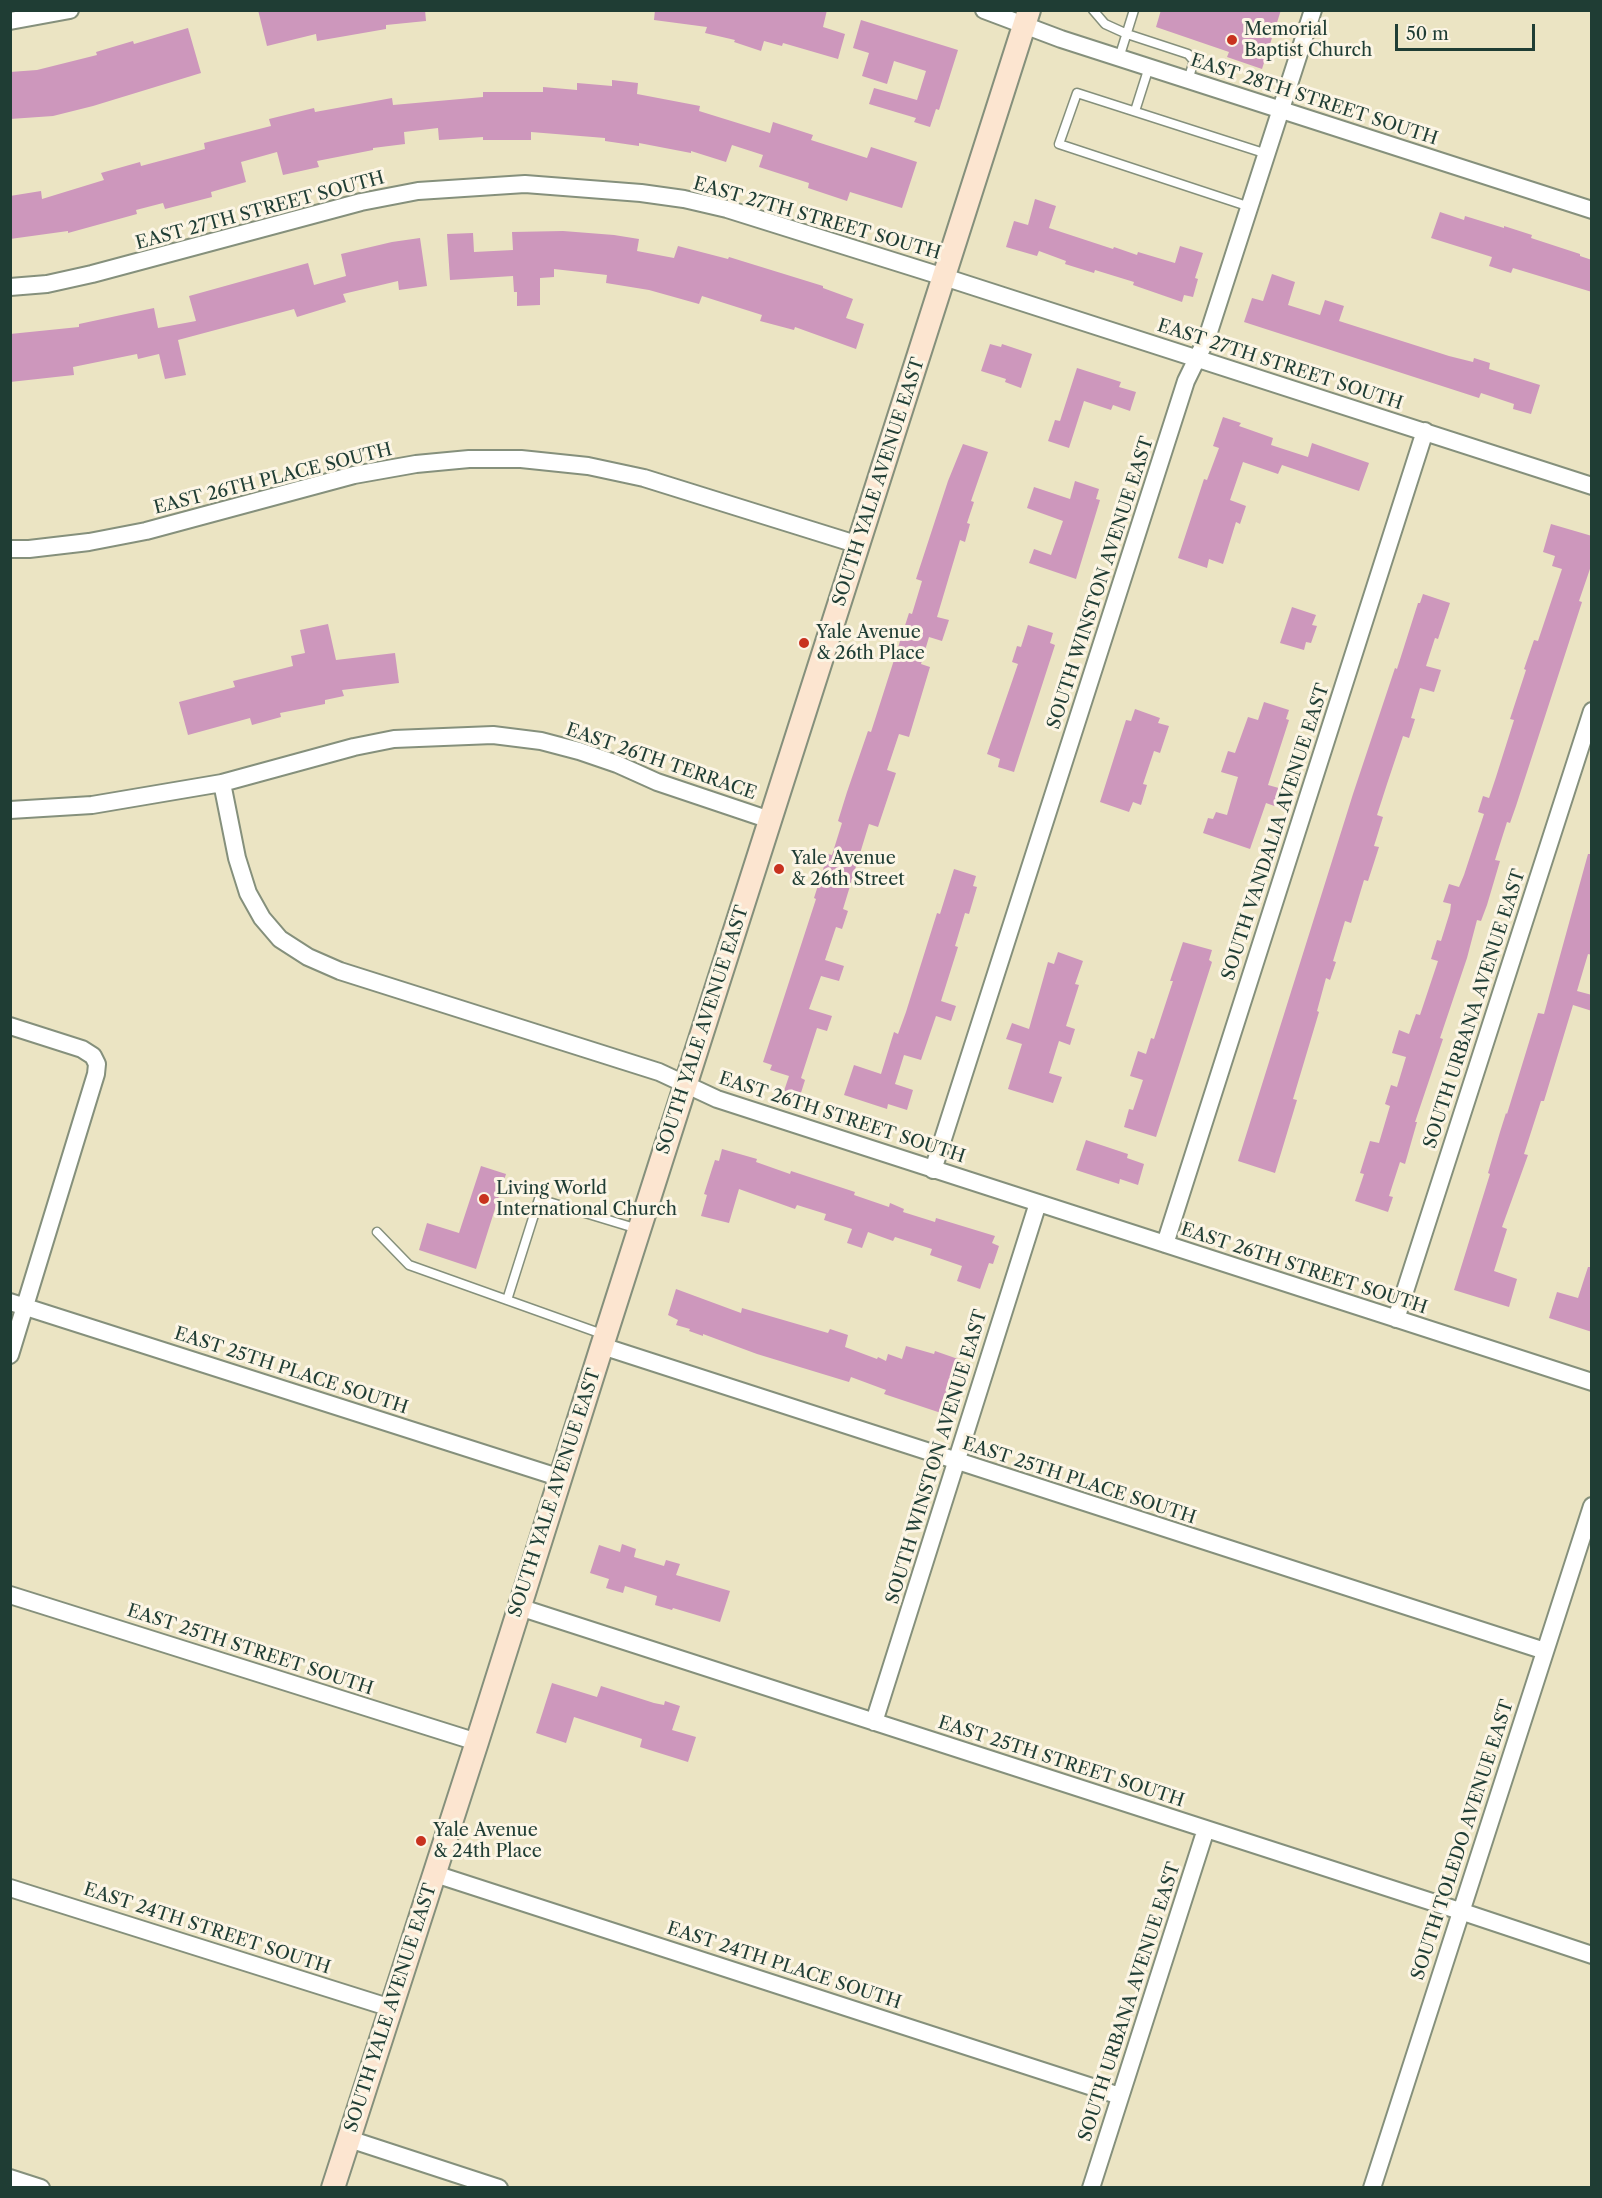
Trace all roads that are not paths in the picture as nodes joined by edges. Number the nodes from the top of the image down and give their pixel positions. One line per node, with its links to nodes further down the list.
1 (70, 10): 7 (street)
2 (984, 10): 6 (street, EAST 28TH STREET SOUTH)
3 (1093, 10): 8 (lane)
4 (1134, 10): 8 (lane)
5 (1313, 10): 12 (street, SOUTH WINSTON AVENUE EAST)
6 (1027, 18): 9 (street, EAST 28TH STREET SOUTH); 17 (main road, SOUTH YALE AVENUE EAST)
7 (10, 21)
8 (1127, 34): 9 (lane); 11 (lane)
9 (1119, 58): 10 (street, EAST 28TH STREET SOUTH)
10 (1149, 67): 11 (street, EAST 28TH STREET SOUTH); 13 (lane)
11 (1188, 80): 12 (street, EAST 28TH STREET SOUTH)
12 (1282, 110): 14 (street, SOUTH WINSTON AVENUE EAST); 16 (street, EAST 28TH STREET SOUTH)
13 (1135, 111): 14 (lane); 15 (lane)
14 (1267, 154): 15 (street, SOUTH WINSTON AVENUE EAST)
15 (1250, 207): 19 (street, SOUTH WINSTON AVENUE EAST)
16 (1592, 210)
17 (944, 277): 18 (street, EAST 27TH STREET SOUTH); 19 (street, EAST 27TH STREET SOUTH); 22 (main road, SOUTH YALE AVENUE EAST)
18 (10, 287)
19 (1196, 359): 20 (street, EAST 27TH STREET SOUTH); 30 (street, SOUTH WINSTON AVENUE EAST)
20 (1425, 431): 21 (street, EAST 27TH STREET SOUTH); 34 (street, SOUTH VANDALIA AVENUE EAST)
21 (1592, 486)
22 (859, 545): 23 (street, EAST 26TH PLACE SOUTH); 27 (main road, SOUTH YALE AVENUE EAST)
23 (10, 549)
24 (1592, 711): 37 (street, SOUTH URBANA AVENUE EAST)
25 (222, 783): 26 (street); 27 (street, EAST 26TH TERRACE); 29 (street, EAST 26TH STREET SOUTH)
26 (10, 810)
27 (770, 820): 29 (main road, SOUTH YALE AVENUE EAST)
28 (10, 1026): 36 (street)
29 (686, 1084): 30 (street, EAST 26TH STREET SOUTH); 32 (main road, SOUTH YALE AVENUE EAST)
30 (933, 1170): 31 (street, EAST 26TH STREET SOUTH)
31 (1038, 1203): 34 (street, EAST 26TH STREET SOUTH); 41 (street, SOUTH WINSTON AVENUE EAST)
32 (639, 1230): 35 (lane); 38 (main road, SOUTH YALE AVENUE EAST)
33 (377, 1232): 35 (lane)
34 (1165, 1244): 37 (street, EAST 26TH STREET SOUTH)
35 (507, 1300): 38 (lane)
36 (18, 1304): 39 (street); 42 (street, EAST 25TH PLACE SOUTH)
37 (1396, 1319): 40 (street, EAST 26TH STREET SOUTH)
38 (604, 1341): 41 (street, EAST 25TH PLACE SOUTH); 42 (main road, SOUTH YALE AVENUE EAST)
39 (10, 1355)
40 (1592, 1382)
41 (956, 1462): 46 (street, EAST 25TH PLACE SOUTH); 47 (street, SOUTH WINSTON AVENUE EAST)
42 (561, 1478): 45 (main road, SOUTH YALE AVENUE EAST)
43 (1592, 1506): 46 (street, SOUTH TOLEDO AVENUE EAST)
44 (10, 1595): 48 (street, EAST 25TH STREET SOUTH)
45 (519, 1608): 47 (street, EAST 25TH STREET SOUTH); 48 (main road, SOUTH YALE AVENUE EAST)
46 (1545, 1651): 52 (street, SOUTH TOLEDO AVENUE EAST)
47 (874, 1722): 49 (street, EAST 25TH STREET SOUTH)
48 (477, 1742): 50 (main road, SOUTH YALE AVENUE EAST)
49 (1206, 1829): 52 (street, EAST 25TH STREET SOUTH); 55 (street, SOUTH URBANA AVENUE EAST)
50 (435, 1874): 54 (main road, SOUTH YALE AVENUE EAST); 55 (street, EAST 24TH PLACE SOUTH)
51 (10, 1888): 54 (street, EAST 24TH STREET SOUTH)
52 (1460, 1911): 53 (street, EAST 25TH STREET SOUTH); 62 (street, SOUTH TOLEDO AVENUE EAST)
53 (1592, 1955)
54 (391, 2008): 56 (main road, SOUTH YALE AVENUE EAST)
55 (1120, 2096): 61 (street, SOUTH URBANA AVENUE EAST)
56 (349, 2139): 59 (main road, SOUTH YALE AVENUE EAST); 60 (street)
57 (10, 2178): 58 (street)
58 (41, 2187)
59 (333, 2187)
60 (499, 2187)
61 (1091, 2187)
62 (1372, 2187)

